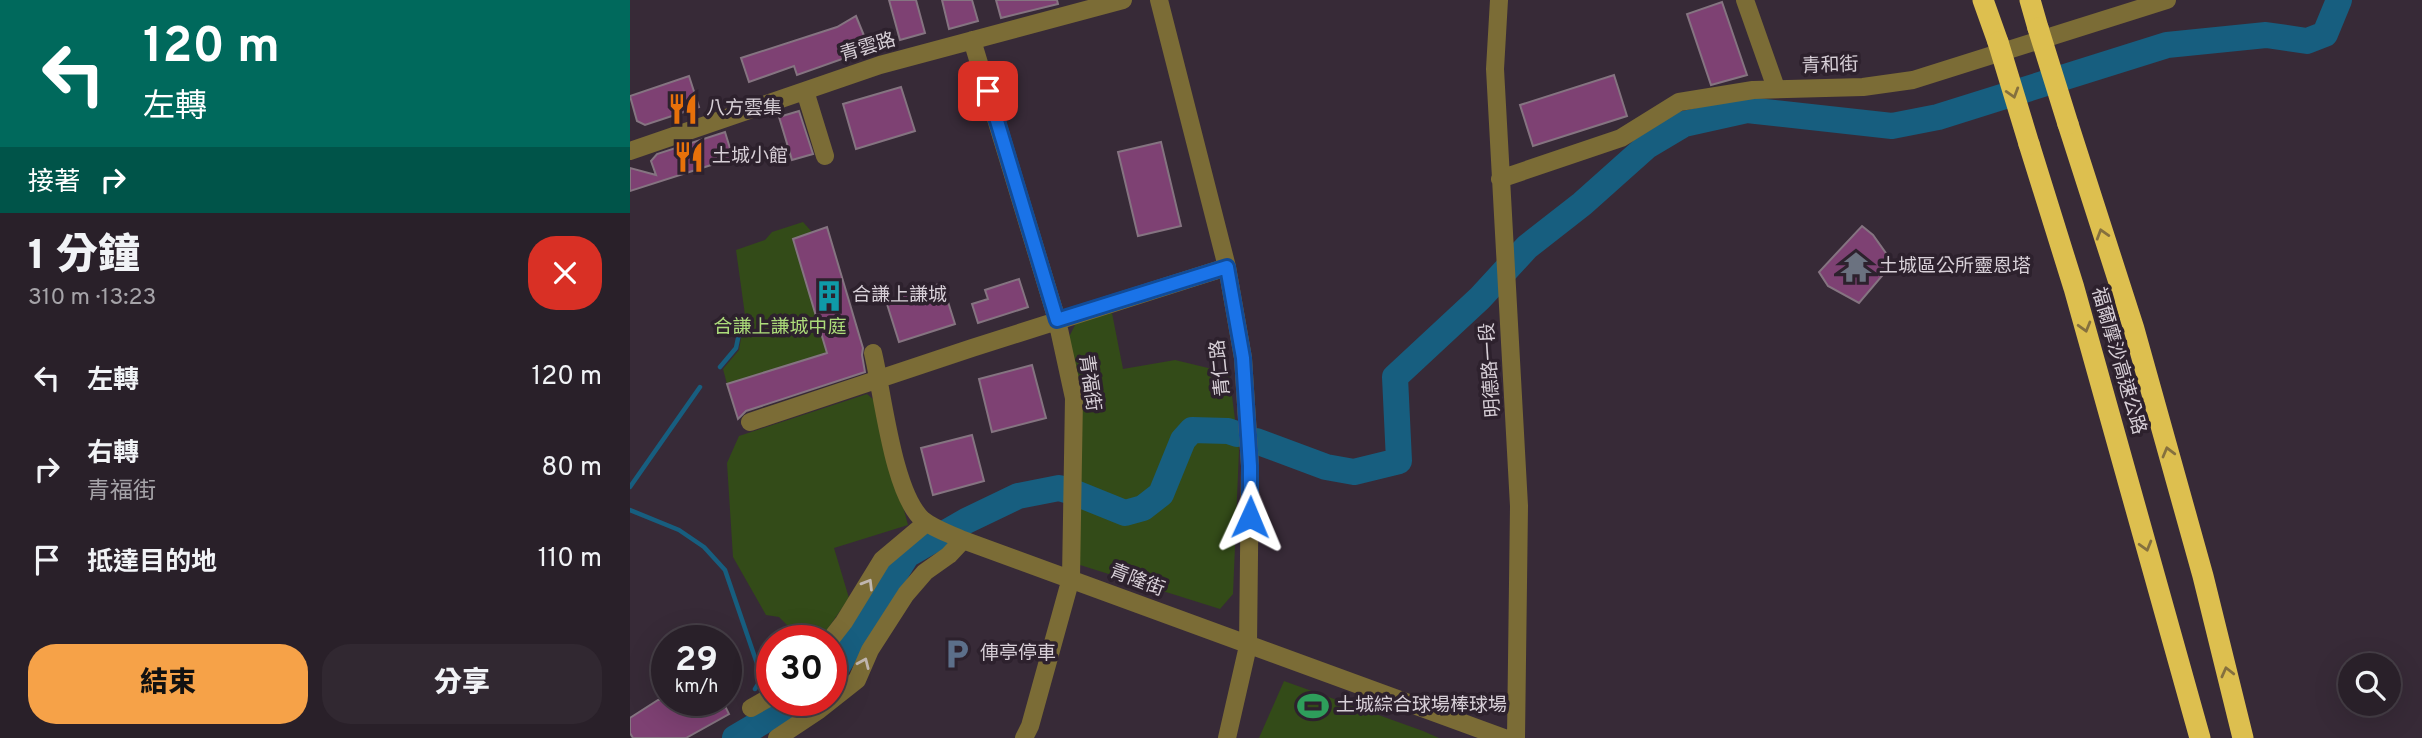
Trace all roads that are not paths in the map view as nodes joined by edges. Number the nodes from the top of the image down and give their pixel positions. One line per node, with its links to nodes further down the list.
1 (1123, 0): 8 (street, 青雲路)
2 (1159, 0): 14 (street, 青仁路)
3 (1499, 0): 13 (street, 明德路一段)
4 (1745, 0): 9 (street)
5 (1983, 0): 31 (highway, 福爾摩沙高速公路, one-way to 31, bridge)
6 (2030, 0): 32 (highway, 福爾摩沙高速公路, one-way to 6, bridge)
7 (2167, 0): 9 (street, 青和街)
8 (972, 40): 10 (street, 青雲路); 15 (street, 青福街)
9 (1776, 89): 13 (street, 青和街)
10 (805, 91): 11 (street, 青雲路); 12 (street)
11 (630, 151)
12 (825, 156)
13 (1500, 179): 30 (street, 明德路一段)
14 (1227, 267): 15 (street); 23 (street, 青仁路)
15 (1057, 320): 17 (street); 21 (street, 青福街)
16 (873, 353): 17 (street, 青隆街)
17 (880, 379): 18 (street); 19 (street, 青隆街)
18 (750, 422)
19 (927, 523): 20 (street, 青隆街); 22 (street, one-way to 19)
20 (962, 539): 21 (street, 青隆街); 26 (street, one-way to 20)
21 (1071, 578): 23 (street, 青隆街); 27 (street, 青福街)
22 (842, 625)
23 (1248, 646): 28 (street, 青仁路); 29 (street, 青隆街)
24 (756, 705): 25 (street)
25 (751, 708)
26 (777, 738)
27 (1024, 738)
28 (1227, 738)
29 (1504, 738)
30 (1516, 738)
31 (2200, 738)
32 (2243, 738)

